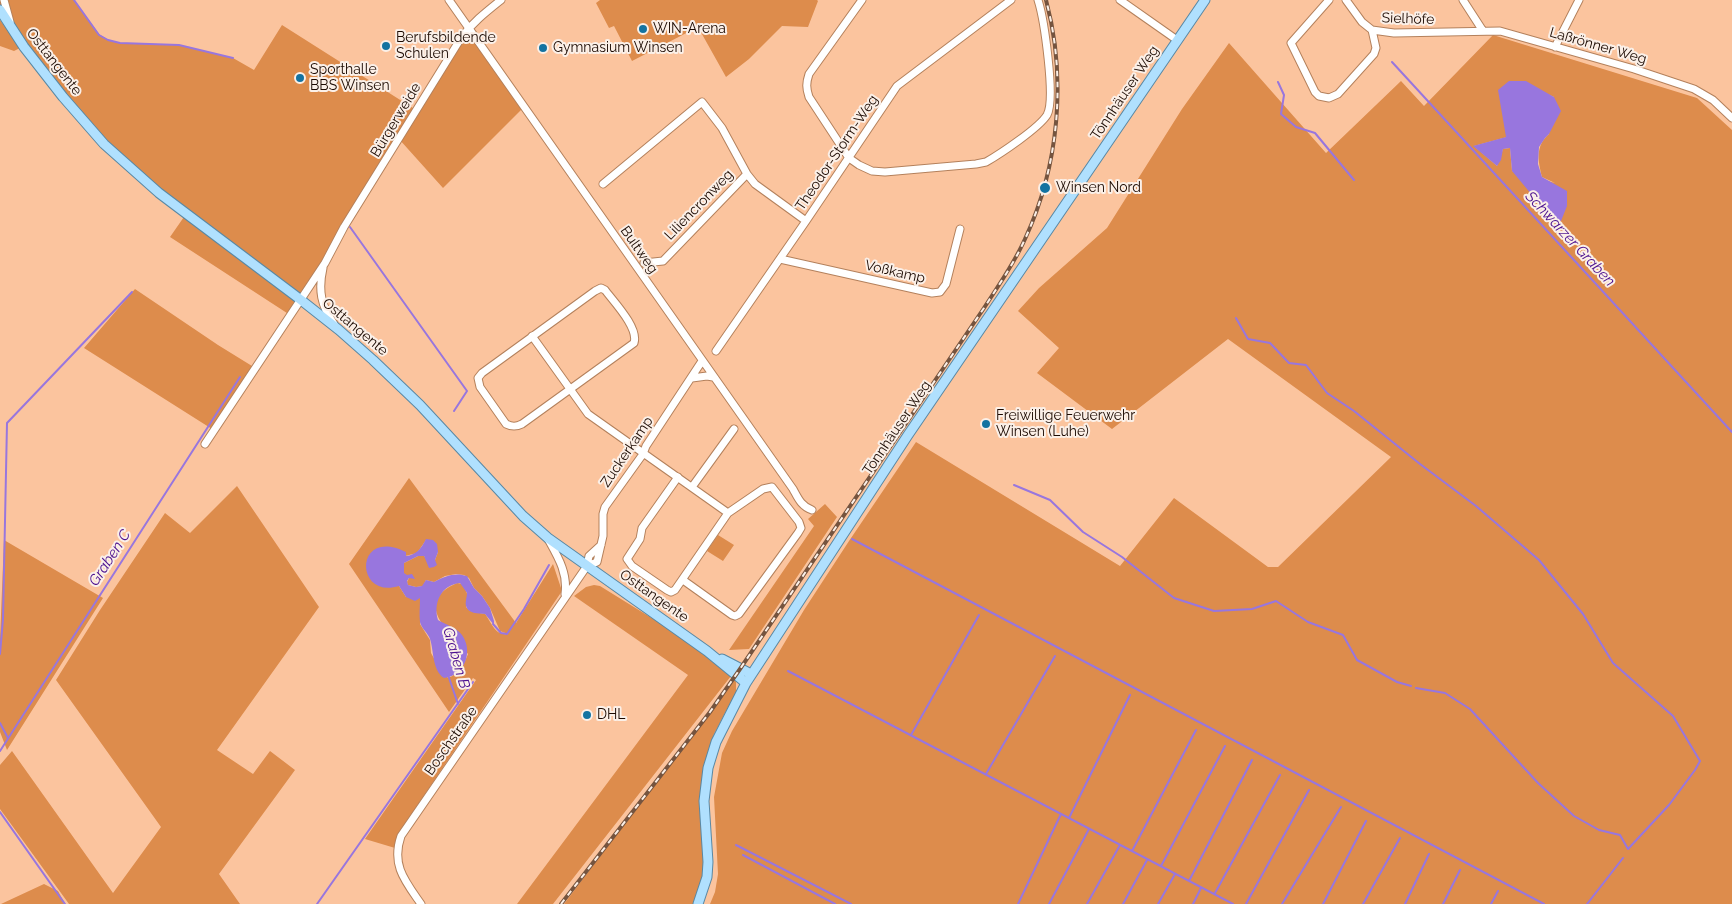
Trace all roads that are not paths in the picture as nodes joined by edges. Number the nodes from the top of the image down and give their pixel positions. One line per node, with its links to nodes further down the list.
1 (4, 0): 17 (street)
2 (449, 0): 14 (street, Bultweg)
3 (500, 0): 14 (street, Bürgerweide)
4 (862, 0): 21 (street)
5 (1011, 0): 21 (street, Theodor-Storm-Weg)
6 (1038, 0): 21 (street)
7 (1120, 0): 18 (street)
8 (1205, 0): 18 (main road, Tönnhäuser Weg)
9 (1329, 0): 15 (street)
10 (1346, 0): 15 (street, Sielhöfe)
11 (1464, 0): 16 (street)
12 (1579, 0): 19 (street)
13 (0, 10): 17 (main road, Osttangente)
14 (469, 28): 27 (street, Bürgerweide); 33 (street, Bultweg)
15 (1372, 30): 16 (street, Sielhöfe)
16 (1483, 31): 19 (street, Laßrönner Weg)
17 (13, 32): 29 (main road, Osttangente)
18 (1178, 40): 48 (main road, Tönnhäuser Weg)
19 (1555, 47): 20 (street, Laßrönner Weg)
20 (1732, 118)
21 (849, 158): 24 (street, Theodor-Storm-Weg)
22 (746, 174): 23 (street); 24 (street); 28 (street, Liliencronweg)
23 (603, 184)
24 (806, 221): 26 (street, Theodor-Storm-Weg)
25 (960, 229): 26 (street, Voßkamp)
26 (780, 259): 32 (street, Theodor-Storm-Weg)
27 (325, 263): 29 (street, Bürgerweide); 30 (street, Bürgerweide)
28 (644, 263)
29 (301, 300): 30 (main road, Osttangente); 38 (street, Bürgerweide)
30 (339, 330): 44 (main road, Osttangente)
31 (532, 336): 36 (street); 36 (street); 36 (street)
32 (716, 351)
33 (702, 361): 34 (street, Bultweg); 35 (street, Zuckerkamp)
34 (713, 377): 35 (street); 42 (street, Bultweg)
35 (692, 378): 39 (street, Zuckerkamp)
36 (569, 389): 39 (street)
37 (734, 428): 41 (street)
38 (205, 444)
39 (643, 454): 40 (street); 45 (street, Zuckerkamp)
40 (678, 478): 41 (street); 46 (street)
41 (692, 487): 43 (street)
42 (812, 510)
43 (728, 513): 46 (street); 46 (street)
44 (548, 538): 45 (main road, Osttangente); 47 (street)
45 (587, 566): 47 (street, Boschstraße); 48 (main road, Osttangente)
46 (683, 580)
47 (564, 597): 49 (street, Boschstraße)
48 (749, 678): 50 (main road, Tönnhäuser Weg)
49 (421, 904)
50 (698, 904)

